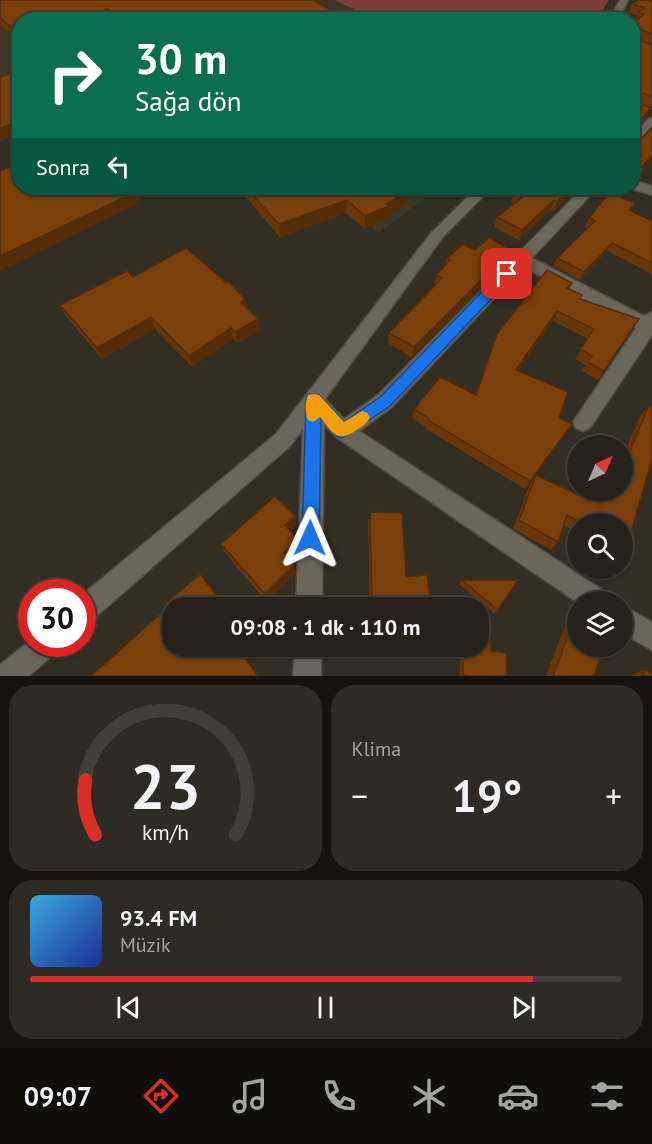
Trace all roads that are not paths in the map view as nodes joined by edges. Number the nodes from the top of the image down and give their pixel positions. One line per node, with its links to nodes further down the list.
1 (652, 123): 2 (street)
2 (640, 135)
3 (477, 195): 7 (street)
4 (583, 195): 5 (street)
5 (522, 259): 6 (street); 9 (street)
6 (650, 324): 8 (street)
7 (314, 400): 9 (street); 11 (street); 12 (street)
8 (583, 422)
9 (342, 431): 10 (street)
10 (582, 591)
11 (309, 597)
12 (96, 600)
13 (633, 625): 14 (street)
14 (652, 637)
15 (31, 657): 17 (street)
16 (308, 657): 18 (street)
17 (8, 676)
18 (307, 676)

